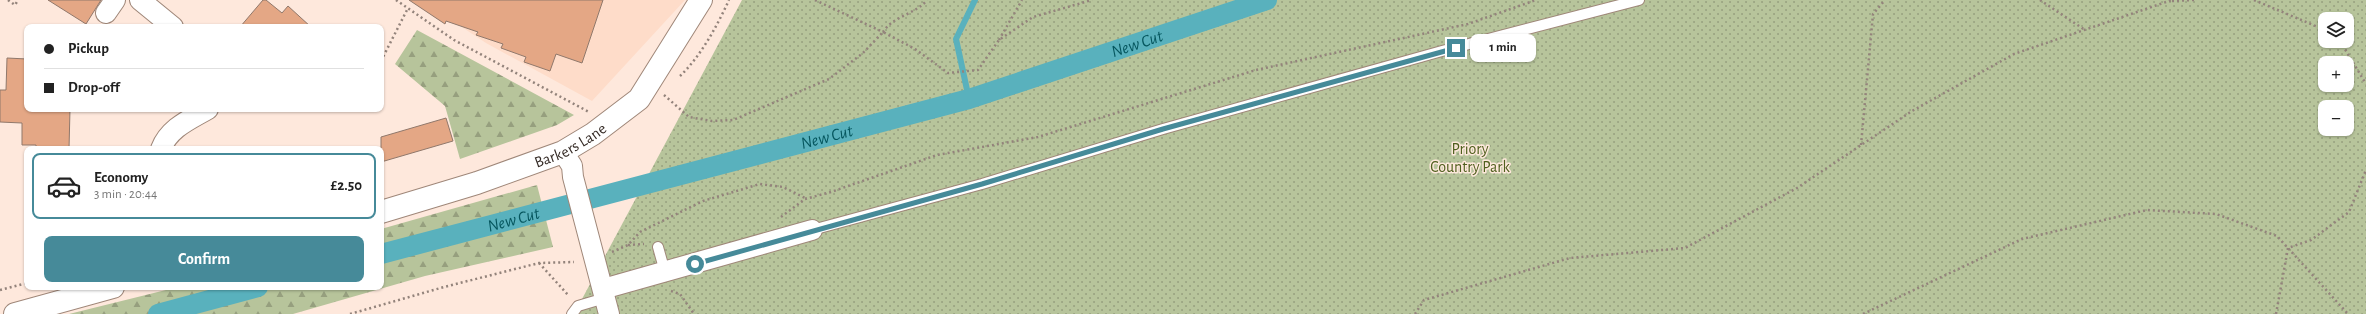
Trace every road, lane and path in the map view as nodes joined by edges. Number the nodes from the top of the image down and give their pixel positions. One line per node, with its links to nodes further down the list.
1 (8, 0): 2 (path)
2 (18, 0)
3 (140, 0): 18 (street)
4 (396, 0): 17 (path)
5 (815, 0): 21 (path)
6 (928, 0): 21 (path)
7 (1022, 0): 22 (path)
8 (1092, 0): 22 (path)
9 (1536, 0): 33 (path)
10 (1639, 0): 36 (lane)
11 (1885, 0): 30 (path)
12 (2040, 0): 20 (path)
13 (2194, 0): 16 (path)
14 (2254, 0): 19 (path)
15 (698, 1): 31 (street, Barkers Lane)
16 (2170, 1): 20 (path)
17 (408, 8): 24 (path); 28 (path)
18 (169, 24)
19 (2318, 27)
20 (2085, 30): 30 (path)
21 (883, 32): 22 (path); 26 (path)
22 (999, 40)
23 (2344, 48): 25 (path)
24 (384, 55)
25 (2366, 84)
26 (661, 93)
27 (202, 112): 29 (street)
28 (590, 112)
29 (162, 146)
30 (1861, 146): 50 (path)
31 (563, 152): 34 (street, Barkers Lane); 39 (street)
32 (2366, 170): 38 (path)
33 (805, 199): 35 (path); 39 (path)
34 (384, 211)
35 (779, 218)
36 (812, 230): 41 (street)
37 (658, 247): 41 (lane)
38 (2288, 248): 51 (path); 52 (path); 53 (path)
39 (594, 255): 40 (path); 45 (street)
40 (539, 263): 46 (path); 48 (path)
41 (656, 275): 45 (street); 49 (path)
42 (24, 284): 43 (path)
43 (0, 290)
44 (102, 290): 47 (street)
45 (606, 300): 46 (lane)
46 (575, 310)
47 (15, 314)
48 (352, 314)
49 (694, 314)
50 (1415, 314)
51 (1863, 314)
52 (2276, 314)
53 (2348, 314)

